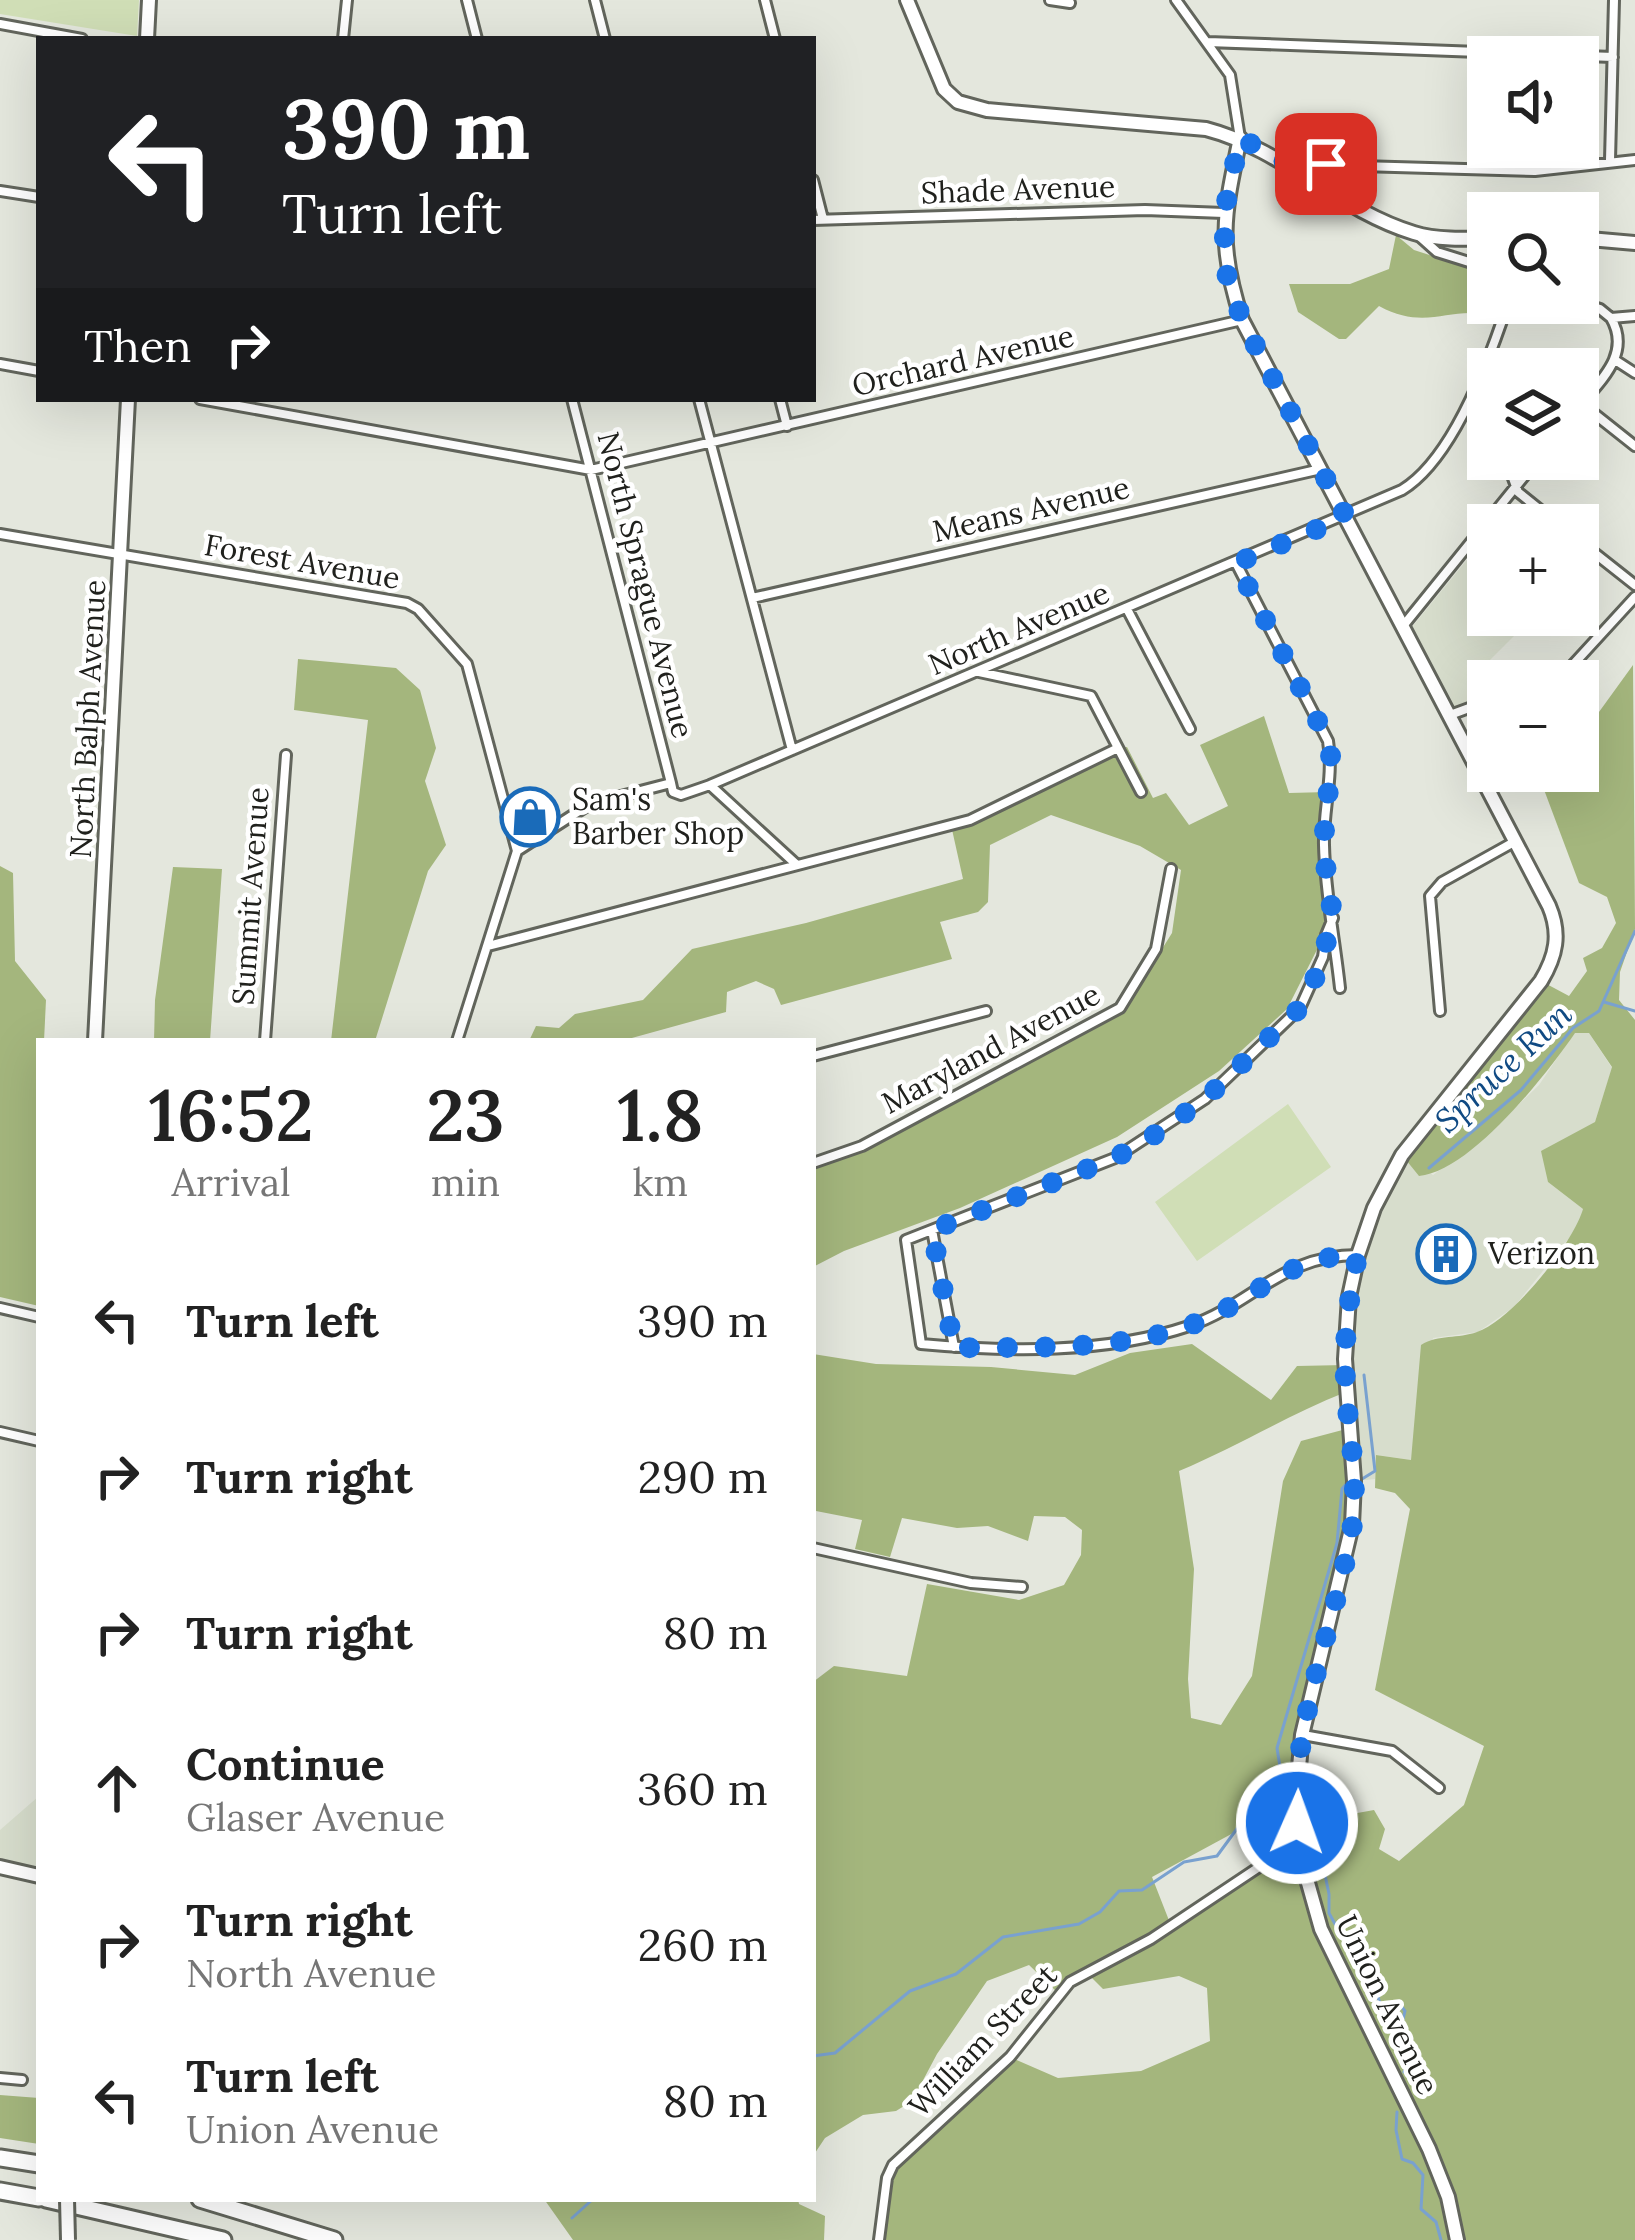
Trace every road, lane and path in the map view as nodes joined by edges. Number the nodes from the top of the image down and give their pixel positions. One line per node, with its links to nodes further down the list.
1 (148, 0): 13 (street)
2 (347, 0): 14 (street)
3 (467, 0): 15 (street)
4 (596, 0): 16 (street)
5 (765, 0): 17 (street)
6 (907, 0): 20 (street)
7 (1050, 0): 10 (street)
8 (1176, 0): 18 (street)
9 (1614, 0): 19 (street)
10 (1070, 3)
11 (0, 25): 12 (street)
12 (64, 36)
13 (147, 36)
14 (343, 36)
15 (476, 36)
16 (604, 36)
17 (774, 36)
18 (1208, 42): 19 (street); 20 (street)
19 (1613, 57): 21 (street)
20 (1240, 138): 23 (street); 26 (street, Union Avenue)
21 (1610, 160): 22 (street); 23 (street)
22 (1635, 160)
23 (1289, 164): 28 (street)
24 (0, 191): 25 (street)
25 (36, 197)
26 (1224, 213): 27 (street, Shade Avenue); 36 (street, Union Avenue)
27 (818, 220)
28 (1417, 234): 29 (street); 32 (street)
29 (1467, 237)
30 (1599, 240): 31 (street)
31 (1635, 244)
32 (1467, 262)
33 (1599, 309): 35 (street)
34 (1635, 316): 35 (street)
35 (1611, 318): 37 (street)
36 (1242, 320): 49 (street, Orchard Avenue); 52 (street, Union Avenue)
37 (1615, 360): 40 (street); 41 (street)
38 (0, 364): 39 (street)
39 (36, 370)
40 (1635, 373)
41 (1599, 381)
42 (128, 402): 60 (street, North Balph Avenue)
43 (217, 402): 53 (street, Orchard Avenue)
44 (573, 402): 53 (street, North Sprague Avenue)
45 (700, 402): 50 (street)
46 (781, 402): 49 (street)
47 (1467, 406): 58 (street, North Avenue)
48 (1599, 420): 51 (street)
49 (787, 426): 50 (street, Orchard Avenue)
50 (711, 444): 53 (street, Orchard Avenue); 65 (street)
51 (1635, 446)
52 (1321, 469): 58 (street, Union Avenue); 65 (street, Means Avenue)
53 (591, 470): 76 (street, North Sprague Avenue)
54 (1513, 480): 56 (street)
55 (1522, 480): 56 (street)
56 (1516, 487): 57 (street); 67 (street)
57 (1535, 504)
58 (1346, 517): 62 (street, North Avenue); 67 (street, Union Avenue)
59 (0, 534): 60 (street, Forest Avenue)
60 (121, 555): 80 (street, Forest Avenue); 88 (street, North Balph Avenue)
61 (1599, 557): 63 (street)
62 (1236, 563): 66 (street, North Avenue); 83 (street)
63 (1635, 585)
64 (1635, 597): 68 (street)
65 (752, 598): 74 (street)
66 (1127, 609): 69 (street, North Avenue); 72 (street)
67 (1403, 626): 71 (street, Union Avenue)
68 (1577, 660)
69 (978, 672): 73 (street); 74 (street, North Avenue)
70 (1467, 709): 71 (street)
71 (1450, 715): 79 (street, Union Avenue)
72 (1190, 729)
73 (1118, 748): 78 (street); 81 (street)
74 (792, 750): 77 (street, North Avenue)
75 (286, 755): 89 (street, Summit Avenue)
76 (670, 783): 77 (street); 80 (street)
77 (710, 785): 81 (street)
78 (1141, 792)
79 (1516, 841): 87 (street); 94 (street, Union Avenue)
80 (517, 851): 84 (street)
81 (796, 865): 84 (street)
82 (1171, 869): 92 (street, Maryland Avenue)
83 (1333, 918): 85 (street); 93 (street)
84 (487, 946): 90 (street)
85 (1340, 988)
86 (986, 1011): 91 (street)
87 (1440, 1011)
88 (95, 1038)
89 (265, 1038)
90 (459, 1038)
91 (816, 1055)
92 (816, 1162)
93 (932, 1230): 97 (street); 97 (street)
94 (1358, 1255): 97 (street); 102 (street, Union Avenue)
95 (0, 1308): 96 (street)
96 (36, 1316)
97 (954, 1348)
98 (0, 1432): 99 (street)
99 (36, 1440)
100 (816, 1550): 101 (street)
101 (1022, 1586)
102 (1302, 1735): 103 (street); 104 (street, Union Avenue)
103 (1439, 1788)
104 (1298, 1841): 119 (street, William Street); 120 (street, Union Avenue)
105 (0, 1867): 106 (street)
106 (36, 1875)
107 (0, 2078): 108 (street)
108 (22, 2080)
109 (0, 2158): 110 (highway)
110 (36, 2164)
111 (0, 2192): 112 (highway)
112 (36, 2197)
113 (60, 2202): 117 (highway)
114 (67, 2202): 116 (street, bridge)
115 (210, 2202): 118 (highway)
116 (68, 2240)
117 (224, 2240)
118 (334, 2240)
119 (879, 2240)
120 (1457, 2240)

